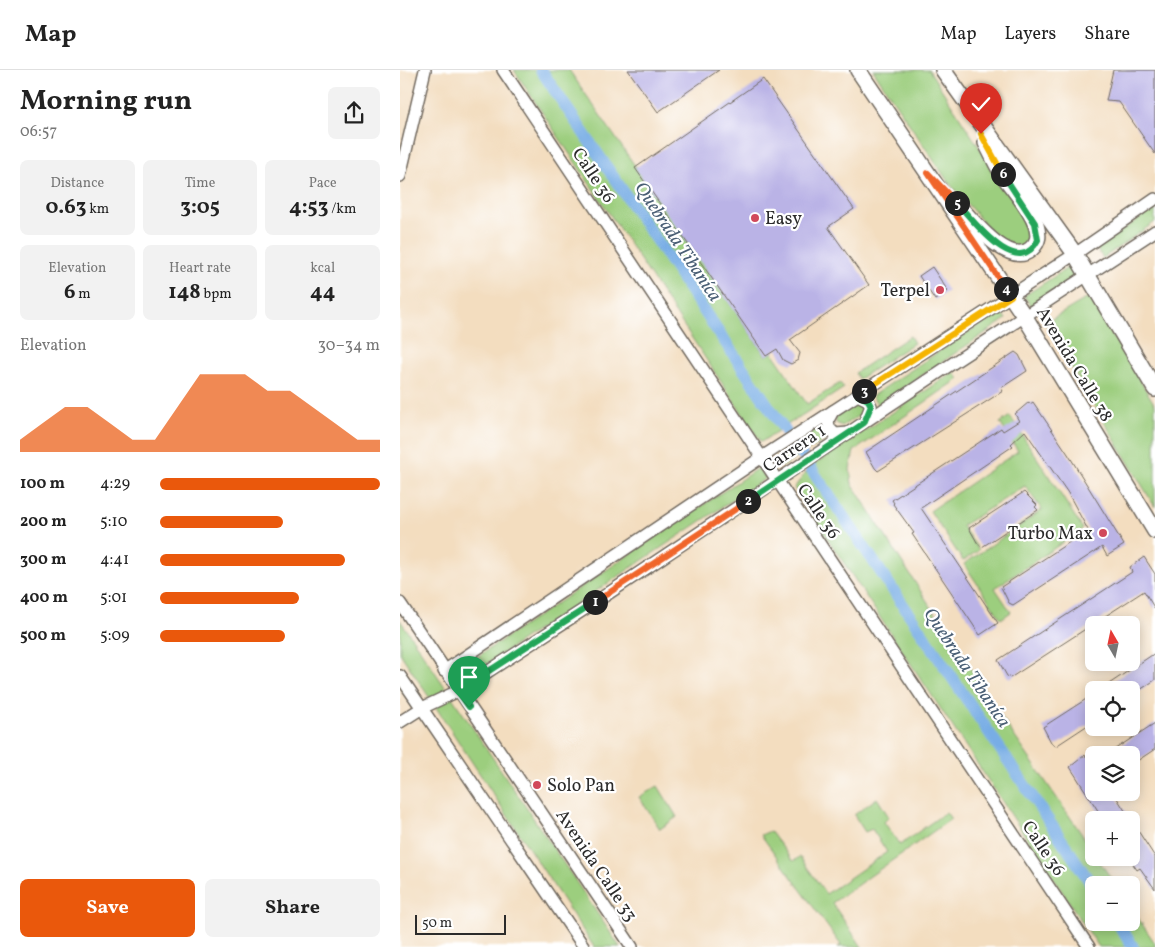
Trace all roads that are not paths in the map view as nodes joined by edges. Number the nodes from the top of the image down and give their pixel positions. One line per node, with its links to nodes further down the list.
1 (425, 70): 7 (street)
2 (503, 70): 19 (street, Calle 36)
3 (858, 70): 6 (main road, Avenida Calle 38)
4 (943, 70): 5 (main road)
5 (963, 97): 6 (main road); 10 (main road)
6 (928, 173): 12 (main road, Avenida Calle 38)
7 (400, 176)
8 (1155, 199): 10 (street, Carrera 1)
9 (1155, 231): 11 (street, Carrera 1)
10 (1075, 254): 11 (main road); 12 (street, Carrera 1)
11 (1089, 276): 13 (street, Carrera 1); 14 (main road)
12 (1011, 296): 13 (main road, Avenida Calle 38); 15 (street, Carrera 1)
13 (1025, 317): 17 (street, Carrera 1); 21 (main road, Avenida Calle 38)
14 (1155, 389)
15 (858, 395): 16 (street, Carrera 1); 17 (street)
16 (833, 411): 18 (street); 19 (street, Carrera 1)
17 (864, 423): 18 (street, Carrera 1)
18 (849, 432): 20 (street, Carrera 1)
19 (762, 457): 20 (street, Calle 36); 23 (street, Carrera 1)
20 (778, 481): 25 (street, Carrera 1); 30 (street, Calle 36)
21 (1155, 531)
22 (400, 603): 23 (street, Avenida Calle 33)
23 (444, 670): 25 (street, Avenida Calle 33)
24 (400, 676): 26 (street)
25 (458, 691): 26 (street, Carrera 1); 29 (street, Avenida Calle 33)
26 (422, 708): 27 (street, Carrera 1); 28 (street)
27 (400, 722)
28 (584, 947)
29 (632, 947)
30 (1090, 947)

